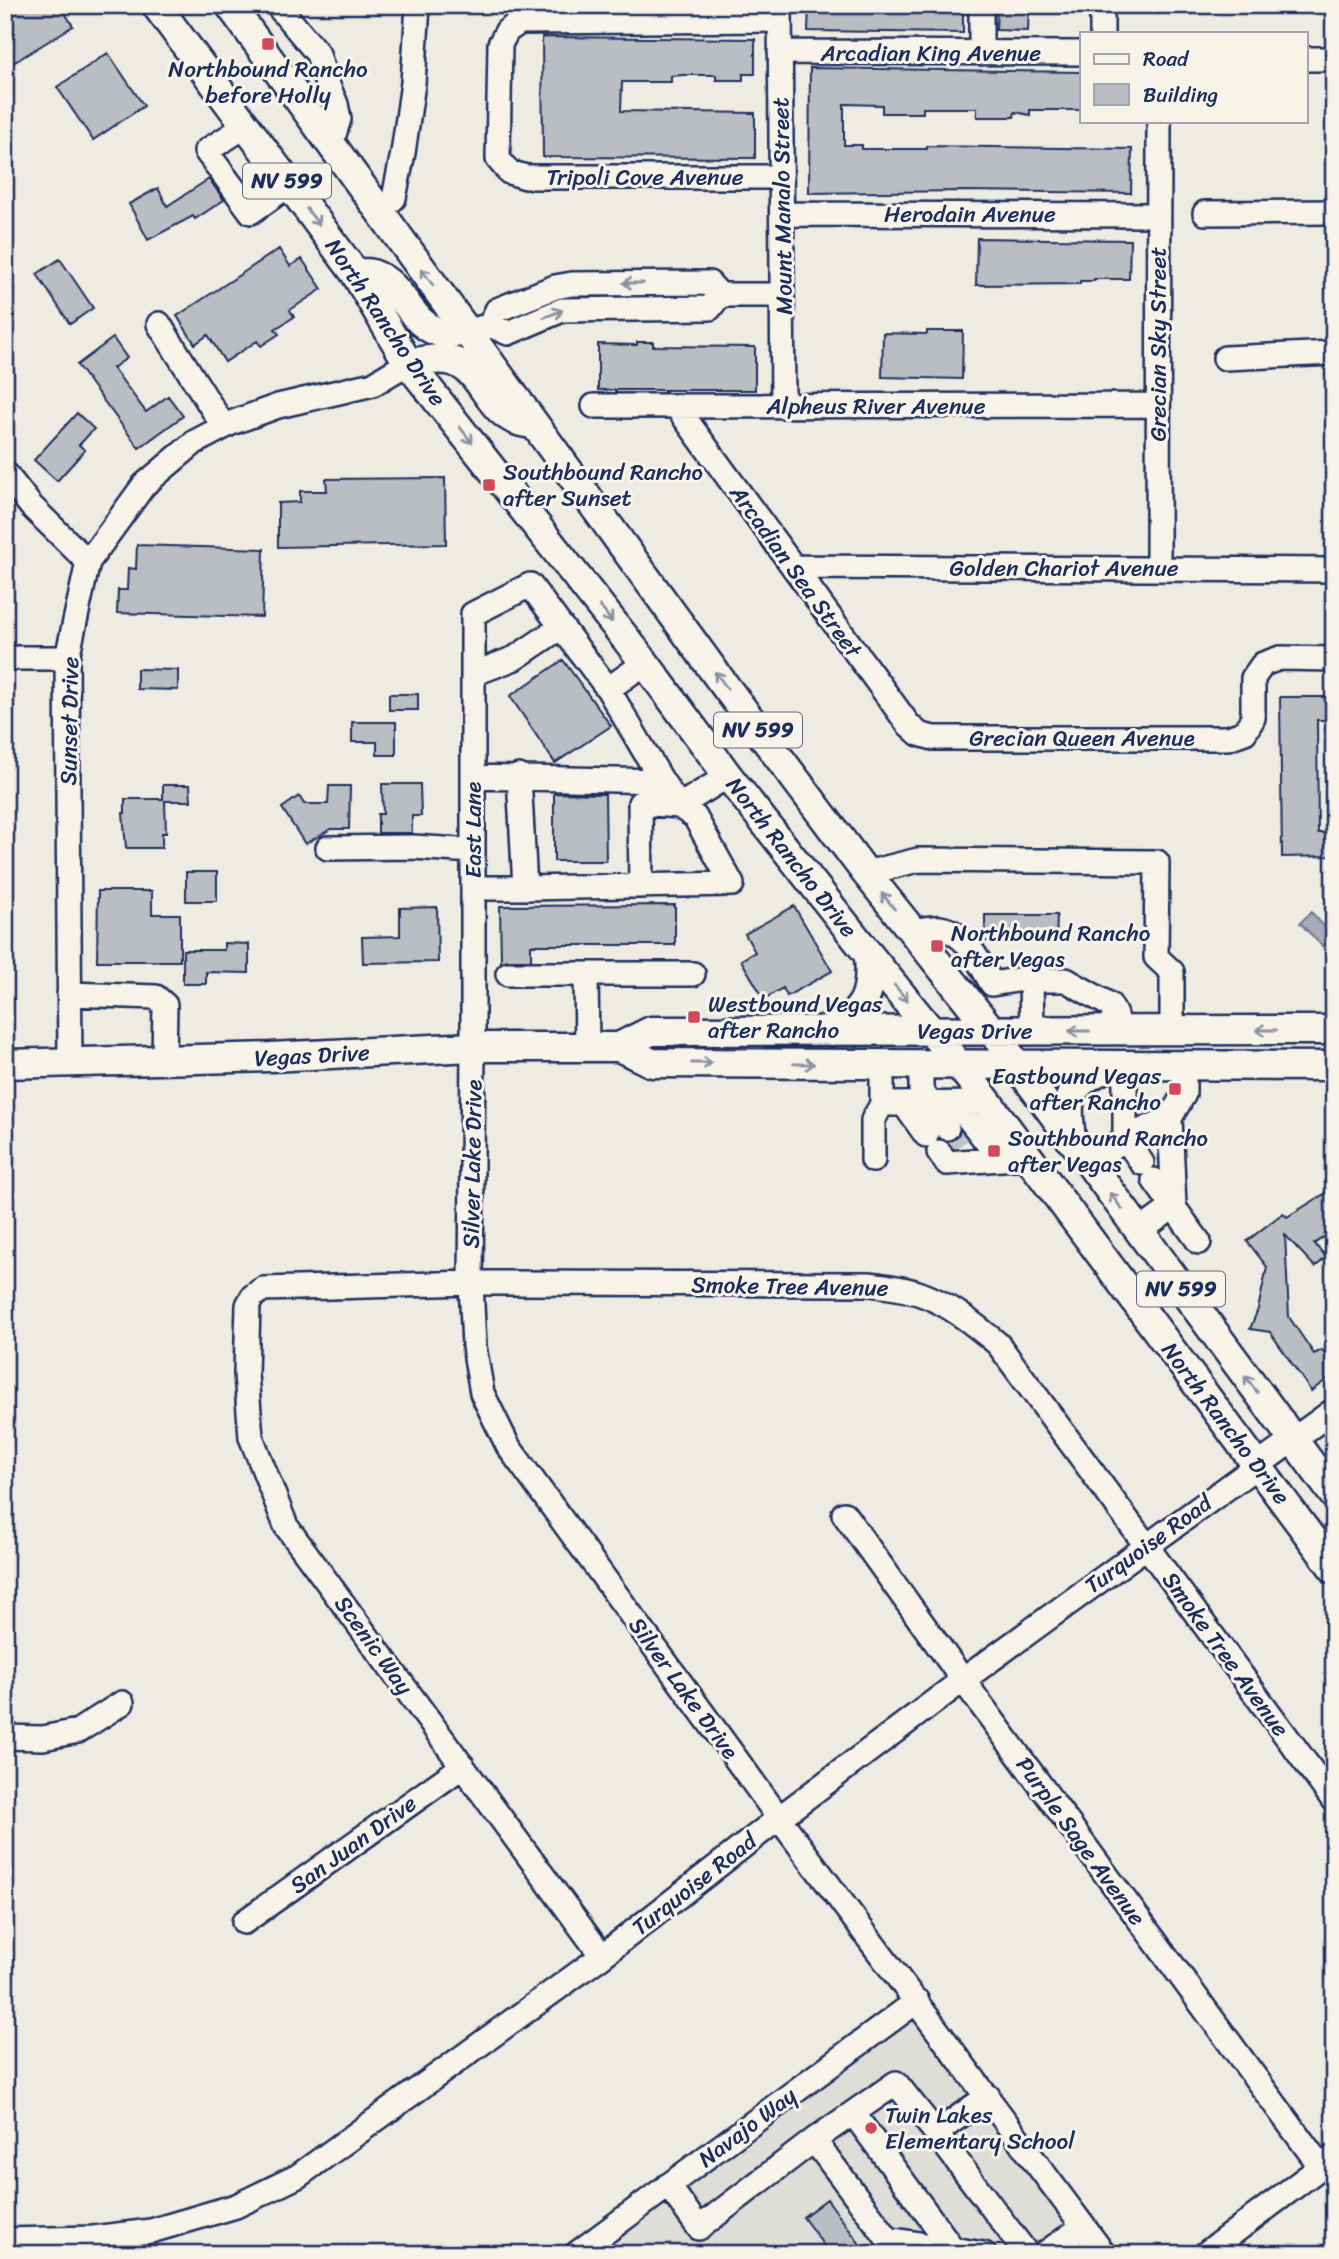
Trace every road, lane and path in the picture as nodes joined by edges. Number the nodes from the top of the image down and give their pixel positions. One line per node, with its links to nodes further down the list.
1 (156, 5): 15 (main road, North Rancho Drive / NV 599)
2 (230, 5): 16 (main road, North Rancho Drive / NV 599)
3 (277, 5): 16 (street)
4 (418, 5): 19 (street)
5 (981, 5): 10 (street)
6 (1102, 5): 8 (street)
7 (780, 13): 9 (street, Mount Manalo Street); 17 (street, Tripoli Cove Avenue)
8 (1102, 32)
9 (780, 52): 10 (street, Arcadian King Avenue); 17 (street, Mount Manalo Street)
10 (981, 53): 11 (street, Arcadian King Avenue)
11 (1080, 53)
12 (1334, 59): 13 (street)
13 (1308, 60)
14 (1159, 122): 23 (street, Grecian Sky Street)
15 (246, 127): 18 (main road, North Rancho Drive / NV 599); 18 (street)
16 (331, 144): 19 (main road, North Rancho Drive / NV 599)
17 (781, 177): 22 (street, Mount Manalo Street)
18 (289, 185): 24 (main road, North Rancho Drive / NV 599, one-way to 24)
19 (380, 211): 30 (main road, North Rancho Drive / NV 599, one-way to 19)
20 (1334, 212): 21 (street)
21 (1205, 213)
22 (782, 214): 23 (street, Herodain Avenue); 27 (street, Mount Manalo Street)
23 (1158, 215): 34 (street, Grecian Sky Street)
24 (355, 273): 30 (main road); 33 (main road, North Rancho Drive / NV 599)
25 (676, 283): 26 (street); 28 (street); 30 (street, one-way to 30)
26 (720, 295): 27 (street); 28 (street)
27 (782, 295): 37 (street, Mount Manalo Street)
28 (676, 308): 30 (street, one-way to 28)
29 (159, 324): 39 (street)
30 (478, 328): 38 (main road, North Rancho Drive / NV 599)
31 (1334, 353): 32 (street)
32 (1225, 358)
33 (408, 363): 38 (main road); 39 (street, Sunset Drive); 49 (main road, North Rancho Drive / NV 599, one-way to 49)
34 (1157, 405): 37 (street, Alpheus River Avenue); 43 (street, Grecian Sky Street)
35 (594, 406): 36 (street, Alpheus River Avenue)
36 (676, 406): 37 (street, Alpheus River Avenue); 42 (street, Arcadian Sea Street)
37 (783, 406)
38 (532, 423): 60 (main road, North Rancho Drive / NV 599, one-way to 38)
39 (223, 427): 41 (street, Sunset Drive)
40 (5, 472): 41 (street)
41 (88, 562): 46 (street, Sunset Drive)
42 (794, 567): 43 (street, Golden Chariot Avenue); 52 (street, Arcadian Sea Street)
43 (1158, 567): 44 (street, Golden Chariot Avenue)
44 (1334, 570)
45 (561, 626): 50 (street); 50 (street, East Lane); 51 (street)
46 (67, 658): 47 (street); 71 (street, Sunset Drive)
47 (5, 659)
48 (1334, 659): 52 (street, Grecian Queen Avenue)
49 (645, 663): 51 (street); 54 (main road, North Rancho Drive / NV 599)
50 (473, 674): 55 (street, East Lane)
51 (608, 689): 56 (street)
52 (919, 734)
53 (519, 776): 55 (street); 56 (street); 63 (street)
54 (728, 776): 57 (street); 65 (main road, North Rancho Drive / NV 599)
55 (473, 777): 59 (street, East Lane)
56 (662, 781): 57 (street)
57 (679, 806): 61 (street); 61 (street)
58 (328, 848): 59 (street)
59 (473, 851): 62 (street, East Lane)
60 (866, 873): 64 (main road, North Rancho Drive / NV 599, one-way to 60); 79 (street)
61 (641, 886): 63 (street)
62 (473, 888): 63 (street); 80 (street, East Lane)
63 (526, 888)
64 (912, 931): 70 (street); 72 (main road, North Rancho Drive / NV 599)
65 (869, 956): 74 (main road); 75 (main road, North Rancho Drive / NV 599, one-way to 75)
66 (508, 974): 67 (street)
67 (586, 974): 68 (street); 81 (street)
68 (692, 974)
69 (1031, 980): 70 (street); 77 (street); 78 (street)
70 (992, 984): 72 (street)
71 (69, 994): 83 (street); 84 (street, Sunset Drive)
72 (967, 1001): 76 (main road, North Rancho Drive / NV 599)
73 (1334, 1030): 79 (main road, Vegas Drive, one-way to 79)
74 (832, 1031): 75 (main road, Vegas Drive); 82 (main road, Vegas Drive)
75 (932, 1031): 76 (main road, Vegas Drive); 88 (main road, North Rancho Drive / NV 599)
76 (992, 1031): 77 (main road, Vegas Drive); 89 (main road, North Rancho Drive / NV 599)
77 (1032, 1031): 78 (main road, Vegas Drive, one-way to 77)
78 (1119, 1031): 79 (main road, Vegas Drive)
79 (1171, 1031)
80 (473, 1047): 81 (main road, Vegas Drive); 83 (main road, Vegas Drive); 108 (street, Silver Lake Drive)
81 (587, 1047): 82 (main road, Vegas Drive)
82 (620, 1047): 86 (main road, Vegas Drive, one-way to 86)
83 (164, 1061): 84 (main road, Vegas Drive)
84 (69, 1063): 85 (main road, Vegas Drive)
85 (5, 1064)
86 (882, 1064): 87 (main road, Vegas Drive); 94 (street)
87 (921, 1065): 88 (main road, Vegas Drive); 95 (street)
88 (958, 1065): 89 (main road, Vegas Drive); 93 (main road, North Rancho Drive / NV 599)
89 (1017, 1065): 90 (main road, Vegas Drive); 99 (main road, North Rancho Drive / NV 599)
90 (1117, 1066): 92 (main road, Vegas Drive); 98 (street); 99 (main road)
91 (1334, 1066): 92 (main road, Vegas Drive)
92 (1184, 1067): 97 (street)
93 (988, 1103): 96 (street); 101 (main road, North Rancho Drive / NV 599)
94 (893, 1104): 95 (street); 100 (street); 103 (street)
95 (930, 1104): 96 (street); 100 (street)
96 (957, 1104): 102 (street)
97 (1170, 1118): 98 (street); 105 (street)
98 (1125, 1138): 104 (street); 105 (street)
99 (1072, 1140): 104 (main road, North Rancho Drive / NV 599)
100 (949, 1145): 102 (street)
101 (1028, 1157): 102 (street); 112 (main road, North Rancho Drive / NV 599)
102 (1000, 1159)
103 (873, 1160)
104 (1089, 1165): 106 (main road, North Rancho Drive / NV 599, one-way to 104)
105 (1174, 1206): 106 (street); 107 (street)
106 (1139, 1232): 111 (main road, North Rancho Drive / NV 599, one-way to 106)
107 (1199, 1242)
108 (471, 1283): 109 (street, Smoke Tree Avenue); 115 (street, Smoke Tree Avenue); 122 (street, Silver Lake Drive)
109 (253, 1296): 120 (street, Scenic Way)
110 (1334, 1410): 111 (street, Turquoise Road)
111 (1292, 1438): 112 (street, Turquoise Road); 113 (main road, North Rancho Drive / NV 599)
112 (1256, 1464): 115 (street, Turquoise Road); 116 (main road, North Rancho Drive / NV 599)
113 (1334, 1495)
114 (844, 1514): 117 (street, Purple Sage Avenue)
115 (1146, 1546): 117 (street, Turquoise Road); 121 (street, Smoke Tree Avenue)
116 (1334, 1569)
117 (963, 1680): 122 (street, Turquoise Road); 130 (street, Purple Sage Avenue)
118 (122, 1703): 119 (street)
119 (5, 1737)
120 (463, 1766): 123 (street, San Juan Drive); 124 (street, Scenic Way)
121 (1334, 1801)
122 (779, 1818): 124 (street, Turquoise Road); 125 (street, Silver Lake Drive)
123 (244, 1922)
124 (602, 1956): 133 (street, Turquoise Road)
125 (917, 2001): 126 (street, Silver Lake Drive); 131 (street, Navajo Way)
126 (988, 2096): 128 (street); 132 (street, Silver Lake Drive)
127 (853, 2113): 128 (street); 129 (street); 134 (street)
128 (936, 2133): 137 (street)
129 (814, 2140): 131 (street); 134 (street)
130 (1327, 2162): 140 (street)
131 (668, 2185): 135 (street, Navajo Way)
132 (1084, 2226): 138 (street); 139 (street, Silver Lake Drive)
133 (5, 2240)
134 (953, 2249): 136 (street)
135 (576, 2254)
136 (984, 2254)
137 (1027, 2254)
138 (1044, 2254)
139 (1104, 2254)
140 (1205, 2254)

